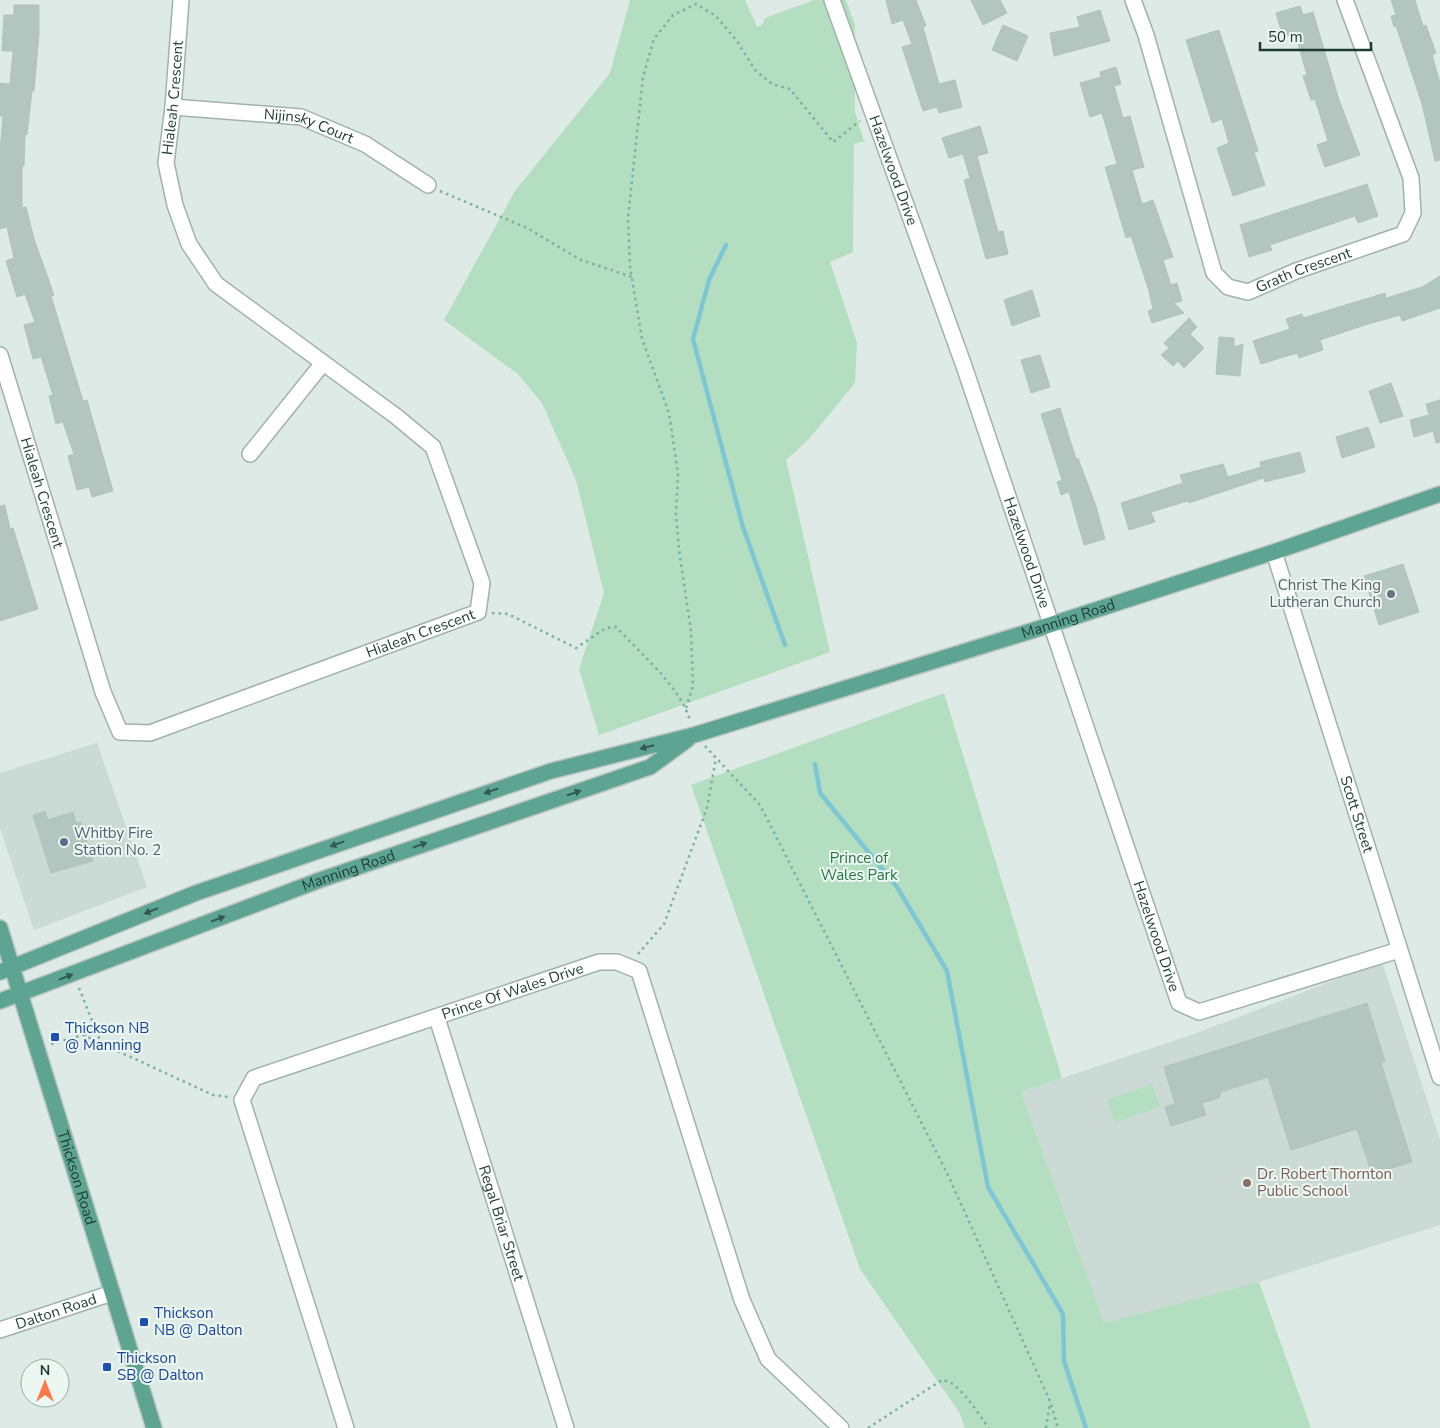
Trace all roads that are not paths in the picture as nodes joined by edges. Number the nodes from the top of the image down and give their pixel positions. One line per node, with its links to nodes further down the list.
1 (181, 0): 5 (street, Hialeah Crescent)
2 (832, 0): 12 (street, Hazelwood Drive)
3 (1133, 0): 4 (street, Grath Crescent)
4 (1344, 0)
5 (173, 107): 6 (street, Nijinsky Court); 8 (street, Hialeah Crescent)
6 (428, 186)
7 (0, 355): 8 (street, Hialeah Crescent)
8 (323, 363): 9 (street)
9 (250, 454)
10 (1440, 494): 11 (main road, Manning Road)
11 (1274, 552): 12 (main road, Manning Road); 15 (street, Scott Street)
12 (1050, 625): 13 (main road, Manning Road); 15 (street, Hazelwood Drive)
13 (694, 735): 16 (main road, Manning Road, one-way to 16); 17 (main road, Manning Road, one-way to 13)
14 (0, 928): 16 (main road, Thickson Road)
15 (1399, 950): 20 (street, Scott Street)
16 (6, 970): 17 (main road, Thickson Road)
17 (21, 995): 18 (main road, Manning Road); 21 (main road, Thickson Road)
18 (0, 1001)
19 (437, 1018): 24 (street, Prince Of Wales Drive); 25 (street, Regal Briar Street); 26 (street, Prince Of Wales Drive)
20 (1440, 1077)
21 (112, 1293): 22 (street, Dalton Road); 23 (main road, Thickson Road)
22 (0, 1330)
23 (154, 1428)
24 (346, 1428)
25 (566, 1428)
26 (841, 1428)

